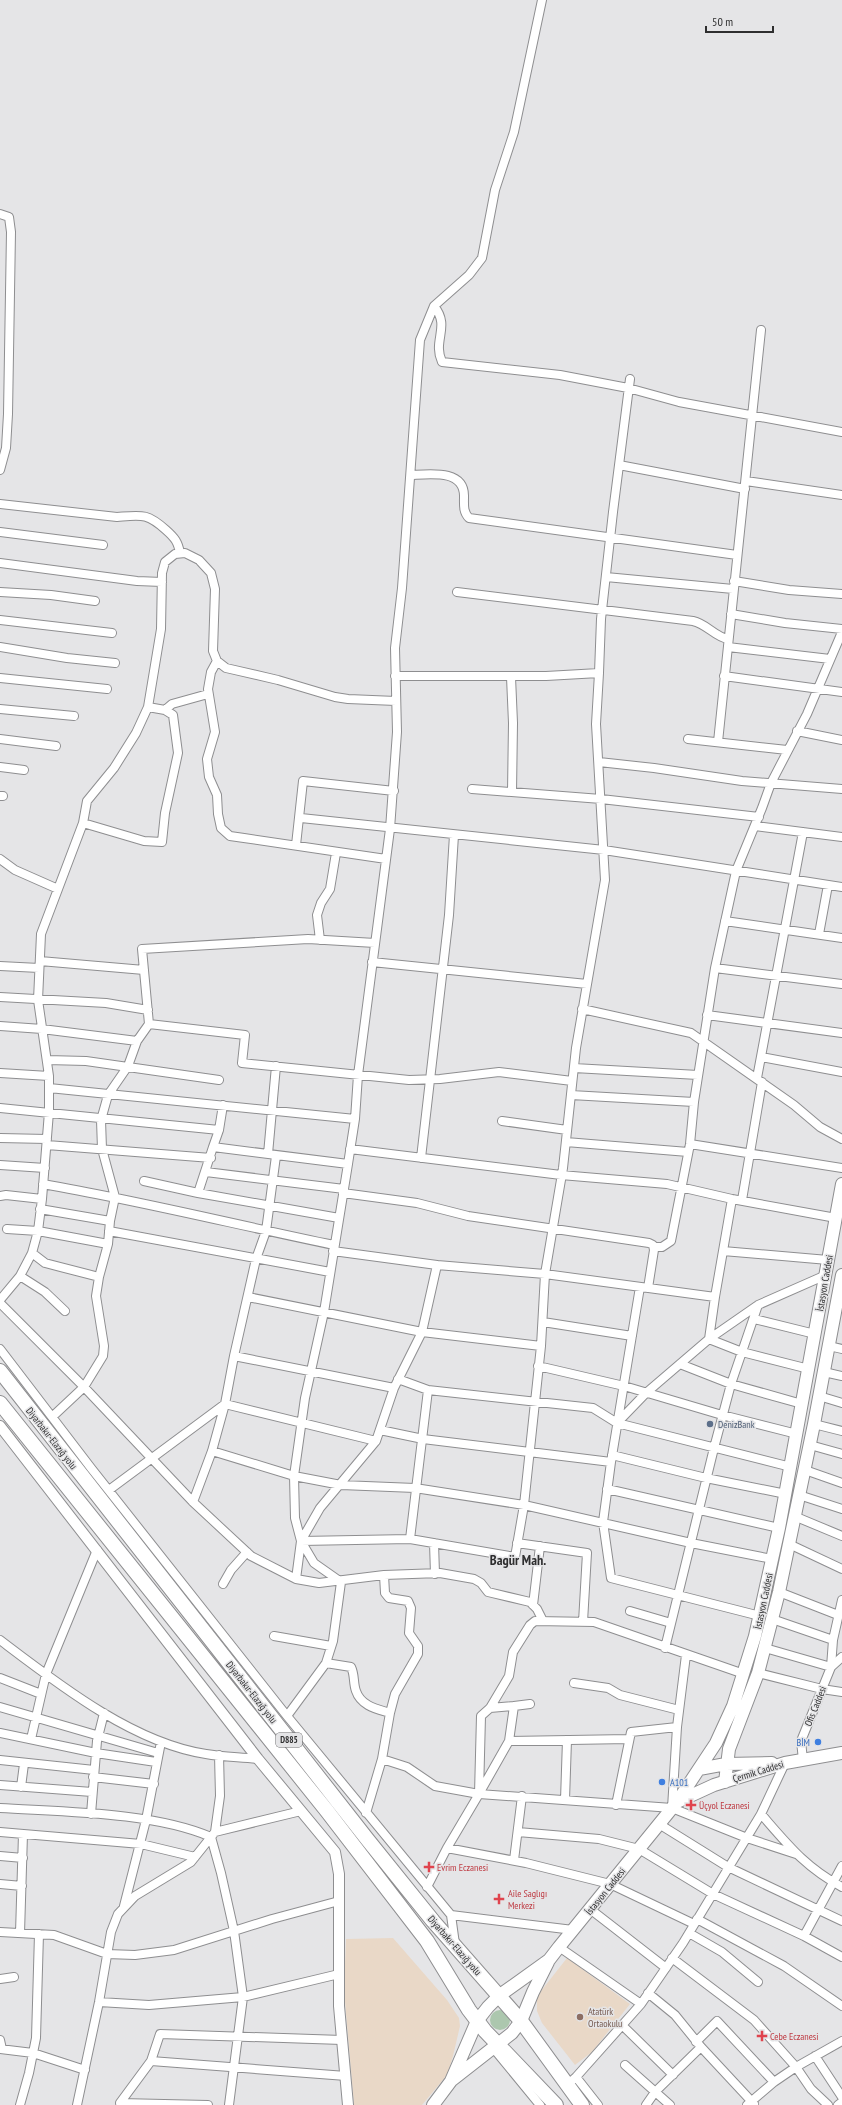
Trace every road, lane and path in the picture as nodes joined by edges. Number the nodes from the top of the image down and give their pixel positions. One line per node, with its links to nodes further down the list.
1 (542, 0): 3 (street)
2 (0, 214): 8 (street)
3 (434, 306): 5 (street); 11 (street)
4 (761, 330): 6 (street)
5 (629, 384): 6 (street); 9 (street)
6 (752, 415): 7 (street); 12 (street)
7 (842, 432)
8 (3, 449): 10 (street)
9 (619, 465): 12 (street); 16 (street)
10 (0, 470)
11 (411, 475): 16 (street); 42 (street)
12 (745, 485): 13 (street); 19 (street)
13 (842, 495)
14 (0, 504): 18 (street)
15 (0, 532): 17 (street)
16 (610, 538): 19 (street); 21 (street)
17 (103, 545)
18 (180, 553): 23 (street); 39 (street)
19 (737, 555): 22 (street)
20 (0, 563): 23 (street)
21 (606, 577): 24 (street); 29 (street)
22 (734, 581): 24 (street); 27 (street)
23 (162, 582): 51 (street)
24 (733, 590): 30 (street)
25 (0, 592): 28 (street)
26 (457, 592): 29 (street)
27 (842, 594)
28 (96, 602)
29 (602, 610): 35 (street); 41 (street)
30 (731, 614): 32 (street); 35 (street)
31 (0, 620): 34 (street)
32 (842, 629)
33 (842, 632): 36 (street)
34 (112, 633)
35 (728, 643): 38 (street); 44 (street)
36 (839, 646): 38 (street)
37 (0, 647): 40 (street)
38 (830, 659): 46 (street)
39 (217, 661): 49 (street); 50 (street)
40 (115, 662)
41 (599, 673): 43 (street); 62 (street)
42 (395, 676): 43 (street); 50 (street)
43 (511, 676): 69 (street)
44 (724, 676): 46 (street); 59 (street)
45 (0, 678): 47 (street)
46 (818, 688): 48 (street); 55 (street)
47 (107, 689)
48 (842, 692)
49 (208, 694): 53 (street); 79 (street)
50 (396, 701): 68 (street)
51 (148, 707): 53 (street); 73 (street)
52 (0, 709): 54 (street)
53 (165, 710): 73 (street)
54 (74, 716)
55 (797, 731): 58 (street); 61 (street)
56 (0, 739): 60 (street)
57 (688, 739): 59 (street)
58 (842, 740)
59 (718, 742): 61 (street)
60 (56, 746)
61 (787, 750): 65 (street)
62 (599, 762): 65 (street); 70 (street)
63 (0, 767): 64 (street)
64 (24, 770)
65 (771, 783): 67 (street); 71 (street)
66 (472, 788): 69 (street)
67 (842, 789)
68 (394, 791): 72 (street); 75 (street)
69 (512, 792): 70 (street)
70 (601, 799): 71 (street); 80 (street)
71 (759, 817): 74 (street)
72 (300, 818): 75 (street); 79 (street)
73 (83, 823): 88 (street)
74 (755, 826): 76 (street); 84 (street)
75 (390, 829): 77 (street); 83 (street)
76 (803, 832): 78 (street); 85 (street)
77 (454, 835): 80 (street); 99 (street)
78 (842, 837)
79 (296, 845): 81 (street)
80 (604, 850): 84 (street); 102 (street)
81 (336, 852): 83 (street); 93 (street)
82 (0, 859): 88 (street)
83 (386, 859): 94 (street)
84 (736, 871): 85 (street); 89 (street)
85 (794, 880): 86 (street); 90 (street)
86 (828, 885): 87 (street); 91 (street)
87 (842, 887)
88 (58, 889): 96 (street)
89 (725, 921): 90 (street); 98 (street)
90 (785, 929): 91 (street); 101 (street)
91 (819, 934): 92 (street)
92 (842, 938)
93 (320, 940): 94 (street); 100 (street)
94 (375, 943): 95 (street)
95 (372, 962): 99 (street); 124 (street)
96 (40, 964): 97 (street); 100 (street); 105 (street)
97 (0, 966)
98 (716, 968): 101 (street); 108 (street)
99 (442, 969): 102 (street); 127 (street)
100 (144, 970): 107 (street)
101 (776, 975): 103 (street); 109 (street)
102 (587, 984): 106 (street)
103 (842, 984)
104 (0, 997): 105 (street)
105 (38, 1000): 107 (street); 112 (street)
106 (582, 1009): 115 (street); 120 (street)
107 (148, 1010): 110 (street)
108 (707, 1014): 109 (street); 115 (street)
109 (767, 1023): 113 (street); 116 (street)
110 (149, 1024): 114 (street); 119 (street)
111 (0, 1026): 112 (street)
112 (42, 1029): 114 (street); 117 (street)
113 (842, 1033)
114 (137, 1041): 118 (street)
115 (703, 1043): 123 (street); 128 (street)
116 (761, 1057): 121 (street); 128 (street)
117 (46, 1060): 118 (street); 125 (street)
118 (128, 1066): 126 (street); 131 (street)
119 (276, 1066): 124 (street); 136 (street)
120 (574, 1068): 123 (street); 129 (street)
121 (842, 1072)
122 (0, 1073): 125 (street)
123 (698, 1074): 133 (street)
124 (358, 1075): 127 (street); 138 (street)
125 (49, 1076): 130 (street)
126 (219, 1080)
127 (430, 1080): 129 (street); 155 (street)
128 (759, 1080): 144 (street); 151 (street)
129 (572, 1081): 132 (street)
130 (49, 1088): 131 (street); 137 (street)
131 (108, 1095): 134 (street); 139 (street)
132 (571, 1095): 133 (street); 142 (street)
133 (694, 1102): 148 (street)
134 (223, 1105): 136 (street); 141 (street)
135 (0, 1108): 137 (street)
136 (271, 1111): 138 (street); 152 (street)
137 (49, 1112): 139 (street); 145 (street)
138 (355, 1119): 150 (street)
139 (101, 1120): 141 (street); 149 (street)
140 (502, 1121): 142 (street)
141 (219, 1130): 147 (street)
142 (567, 1130): 146 (street)
143 (0, 1138): 145 (street)
144 (842, 1139)
145 (47, 1142): 149 (street); 158 (street)
146 (566, 1142): 148 (street); 161 (street)
147 (213, 1147): 152 (street); 154 (street)
148 (689, 1148): 151 (street); 166 (street)
149 (102, 1149): 154 (street); 170 (street)
150 (350, 1149): 155 (street); 156 (street)
151 (749, 1153): 159 (street); 173 (street)
152 (268, 1154): 153 (street)
153 (276, 1156): 156 (street); 163 (street)
154 (211, 1158): 160 (street)
155 (421, 1158): 161 (street)
156 (348, 1164): 167 (street)
157 (0, 1165): 158 (street)
158 (44, 1168): 164 (street)
159 (842, 1168)
160 (206, 1172): 163 (street); 168 (street)
161 (561, 1176): 166 (street); 180 (street)
162 (144, 1181): 168 (street)
163 (274, 1182): 167 (street); 174 (street)
164 (43, 1184): 170 (street); 171 (street)
165 (842, 1184): 177 (main road, İstasyon Caddesi)
166 (681, 1186): 172 (street); 185 (street)
167 (343, 1191): 176 (street); 180 (street)
168 (198, 1193): 174 (street)
169 (0, 1196): 171 (street)
170 (115, 1197): 178 (street); 183 (street)
171 (42, 1199): 175 (street)
172 (732, 1199): 173 (street); 187 (street)
173 (742, 1200): 177 (street)
174 (270, 1204): 176 (street); 183 (street)
175 (40, 1209): 178 (street); 181 (street)
176 (339, 1218): 186 (street)
177 (836, 1218): 190 (main road, İstasyon Caddesi)
178 (110, 1221): 182 (street)
179 (7, 1229): 181 (street)
180 (553, 1229): 185 (street); 193 (street)
181 (38, 1231): 184 (street); 188 (street)
182 (109, 1231): 184 (street); 189 (street)
183 (266, 1231): 186 (street); 189 (street)
184 (108, 1244): 196 (street)
185 (654, 1247): 198 (street)
186 (334, 1248): 191 (street); 192 (street)
187 (723, 1251): 190 (street); 200 (street)
188 (32, 1253): 195 (street); 196 (street)
189 (256, 1259): 192 (street); 199 (street)
190 (828, 1260): 194 (main road, İstasyon Caddesi)
191 (437, 1265): 193 (street); 209 (street)
192 (330, 1272): 205 (street)
193 (545, 1274): 198 (street); 207 (street)
194 (826, 1275): 203 (street); 210 (main road, İstasyon Caddesi)
195 (20, 1276): 202 (street); 204 (street)
196 (99, 1277): 229 (street)
197 (842, 1277): 201 (main road)
198 (644, 1287): 200 (street); 211 (street)
199 (248, 1297): 205 (street); 218 (street)
200 (715, 1297): 212 (street)
201 (840, 1298): 208 (main road)
202 (0, 1302): 229 (street)
203 (758, 1305): 206 (street); 212 (street)
204 (65, 1312)
205 (324, 1312): 209 (street); 223 (street)
206 (754, 1319): 210 (street); 217 (street)
207 (543, 1322): 211 (street); 213 (street)
208 (838, 1322): 214 (main road)
209 (422, 1332): 213 (street); 226 (street)
210 (815, 1334): 221 (main road, İstasyon Caddesi)
211 (632, 1336): 228 (street)
212 (709, 1339): 217 (street); 219 (street)
213 (541, 1346): 220 (street)
214 (829, 1346): 216 (street); 224 (main road)
215 (0, 1348): 240 (street)
216 (842, 1350)
217 (742, 1352): 221 (street); 227 (street)
218 (234, 1356): 223 (street); 237 (street)
219 (680, 1364): 227 (street); 232 (street)
220 (538, 1366): 228 (street); 234 (street)
221 (809, 1369): 238 (main road, İstasyon Caddesi)
222 (0, 1371): 405 (highway, Diyarbakır-Elazığ yolu / D885)
223 (310, 1372): 230 (street); 242 (street)
224 (824, 1372): 225 (street); 233 (main road)
225 (842, 1376)
226 (398, 1379): 230 (street); 231 (street)
227 (731, 1384): 238 (street); 239 (street)
228 (624, 1386): 232 (street); 241 (street)
229 (84, 1387): 240 (street); 255 (street)
230 (394, 1388): 245 (street)
231 (428, 1390): 234 (street); 248 (street)
232 (646, 1393): 239 (street); 241 (street)
233 (820, 1396): 235 (street); 243 (main road)
234 (534, 1400): 241 (street); 253 (street)
235 (842, 1402)
236 (0, 1403): 422 (highway, Diyarbakır-Elazığ yolu / D885)
237 (225, 1404): 242 (street); 252 (street); 255 (street)
238 (802, 1404): 247 (main road, İstasyon Caddesi)
239 (722, 1415): 247 (street); 251 (street)
240 (52, 1417): 265 (street)
241 (617, 1423): 251 (street); 256 (street)
242 (300, 1424): 249 (street); 259 (street)
243 (814, 1424): 246 (street); 250 (main road)
244 (0, 1426): 283 (street)
245 (380, 1430): 248 (street); 249 (street)
246 (842, 1431)
247 (797, 1434): 257 (main road, İstasyon Caddesi)
248 (423, 1439): 253 (street); 263 (street)
249 (376, 1441): 262 (street)
250 (810, 1445): 254 (street); 258 (main road)
251 (714, 1448): 257 (street); 260 (street)
252 (212, 1451): 259 (street); 268 (street)
253 (529, 1451): 256 (street); 269 (street)
254 (842, 1454)
255 (153, 1458): 265 (street); 268 (street)
256 (611, 1458): 260 (street); 264 (street)
257 (791, 1467): 266 (main road, İstasyon Caddesi)
258 (805, 1470): 261 (street); 267 (main road)
259 (294, 1476): 262 (street); 277 (street)
260 (706, 1478): 266 (street); 271 (street)
261 (842, 1483)
262 (341, 1485): 263 (street); 277 (street)
263 (415, 1488): 269 (street); 276 (street)
264 (607, 1489): 271 (street); 273 (street)
265 (109, 1490): 328 (street)
266 (786, 1494): 274 (main road, İstasyon Caddesi)
267 (799, 1495): 270 (street); 272 (main road)
268 (193, 1502): 284 (street)
269 (524, 1505): 273 (street); 279 (street)
270 (842, 1509)
271 (699, 1510): 274 (street); 280 (street)
272 (794, 1516): 275 (street); 281 (main road)
273 (603, 1522): 280 (street); 293 (street)
274 (779, 1528): 285 (main road, İstasyon Caddesi)
275 (842, 1536)
276 (410, 1539): 277 (street); 278 (street)
277 (301, 1541): 289 (street); 290 (street)
278 (434, 1543): 279 (street); 287 (street)
279 (517, 1543): 282 (street)
280 (691, 1543): 285 (street); 293 (street)
281 (788, 1544): 286 (street); 292 (main road)
282 (540, 1546): 295 (street); 301 (street)
283 (97, 1550): 314 (street); 342 (street)
284 (247, 1552): 289 (street); 291 (street)
285 (772, 1559): 298 (main road, İstasyon Caddesi)
286 (842, 1569)
287 (435, 1574): 288 (street); 295 (street)
288 (384, 1575): 290 (street); 327 (street)
289 (296, 1579): 290 (street)
290 (341, 1582): 306 (street)
291 (223, 1584)
292 (779, 1592): 297 (street); 299 (main road)
293 (679, 1595): 298 (street); 302 (street)
294 (842, 1600): 297 (street)
295 (533, 1606): 300 (street)
296 (630, 1611): 302 (street)
297 (838, 1615): 304 (street)
298 (760, 1616): 315 (main road, İstasyon Caddesi)
299 (772, 1619): 304 (street); 308 (main road)
300 (543, 1621): 301 (street); 324 (street)
301 (583, 1622): 307 (street)
302 (671, 1623): 307 (street)
303 (274, 1636): 306 (street)
304 (833, 1640): 312 (street)
305 (1, 1643): 314 (street)
306 (331, 1646): 311 (street)
307 (665, 1648): 309 (street)
308 (765, 1648): 312 (street); 313 (main road)
309 (686, 1655): 315 (street); 325 (street)
310 (841, 1659): 312 (street, Ofis Caddesi)
311 (326, 1663): 327 (street); 328 (street)
312 (831, 1668): 318 (street, Ofis Caddesi)
313 (758, 1673): 318 (street); 349 (main road)
314 (46, 1674): 320 (street); 326 (street)
315 (744, 1674): 350 (main road, İstasyon Caddesi)
316 (0, 1678): 320 (street)
317 (574, 1683): 325 (street)
318 (822, 1689): 319 (street); 345 (street, Ofis Caddesi)
319 (842, 1692)
320 (42, 1694): 329 (street)
321 (530, 1704): 322 (street)
322 (514, 1706): 324 (street); 336 (street)
323 (0, 1707): 329 (street)
324 (490, 1708): 357 (street)
325 (679, 1710): 330 (street)
326 (104, 1713): 332 (street); 337 (street)
327 (390, 1713): 343 (street)
328 (287, 1716): 364 (street)
329 (36, 1718): 332 (street); 333 (street)
330 (677, 1727): 334 (street); 361 (street)
331 (0, 1733): 333 (street)
332 (98, 1736): 338 (street); 339 (street)
333 (32, 1739): 338 (street)
334 (629, 1739): 335 (street); 360 (street)
335 (567, 1740): 336 (street); 359 (street)
336 (509, 1741): 357 (street)
337 (161, 1742): 339 (street); 341 (street)
338 (96, 1753): 346 (street); 351 (street)
339 (158, 1753): 346 (street)
340 (842, 1753): 345 (main road, Çermik Caddesi)
341 (219, 1755): 342 (street); 372 (street)
342 (258, 1759): 363 (street)
343 (382, 1759): 357 (street); 364 (street)
344 (0, 1760): 348 (street)
345 (803, 1760): 347 (main road, Çermik Caddesi)
346 (156, 1762): 353 (street)
347 (785, 1762): 349 (main road); 352 (main road, Çermik Caddesi); 366 (street)
348 (24, 1764): 351 (street); 355 (street)
349 (726, 1764): 350 (main road); 352 (main road)
350 (699, 1769): 361 (main road, İstasyon Caddesi)
351 (93, 1774): 353 (street); 356 (street)
352 (724, 1782): 361 (main road, Çermik Caddesi)
353 (154, 1784): 367 (street)
354 (0, 1785): 355 (street)
355 (21, 1787): 356 (street)
356 (92, 1792): 365 (street)
357 (479, 1794): 358 (street); 375 (street)
358 (522, 1796): 359 (street); 370 (street)
359 (565, 1800): 360 (street)
360 (616, 1805): 361 (street)
361 (674, 1805): 368 (main road, İstasyon Caddesi); 373 (street)
362 (0, 1808): 365 (street)
363 (302, 1811): 372 (street); 391 (street)
364 (366, 1813): 388 (street)
365 (91, 1814): 367 (street)
366 (761, 1814): 373 (street); 377 (street)
367 (146, 1820): 372 (street); 374 (street)
368 (659, 1824): 376 (main road, İstasyon Caddesi); 383 (street)
369 (0, 1832): 371 (street)
370 (518, 1832): 376 (street); 381 (street)
371 (23, 1834): 374 (street); 380 (street)
372 (213, 1834): 379 (street); 399 (street)
373 (746, 1838): 377 (street); 383 (street)
374 (141, 1844): 379 (street); 392 (street)
375 (448, 1848): 381 (street); 388 (street)
376 (639, 1849): 386 (main road, İstasyon Caddesi); 390 (street)
377 (796, 1854): 384 (street)
378 (0, 1856): 380 (street)
379 (195, 1857): 392 (street)
380 (23, 1858): 387 (street)
381 (514, 1860): 386 (street)
382 (842, 1866): 384 (street)
383 (728, 1867): 390 (street); 394 (street)
384 (834, 1882): 389 (street); 394 (street)
385 (0, 1884): 387 (street)
386 (610, 1884): 393 (main road, İstasyon Caddesi); 397 (street)
387 (22, 1886): 401 (street)
388 (427, 1887): 395 (street)
389 (842, 1887)
390 (713, 1894): 397 (street); 404 (street)
391 (339, 1901): 399 (street); 412 (street)
392 (124, 1906): 407 (street)
393 (590, 1909): 398 (main road, İstasyon Caddesi); 411 (street)
394 (819, 1909): 396 (street); 404 (street)
395 (451, 1915): 398 (street); 405 (street)
396 (842, 1921)
397 (696, 1922): 402 (street); 421 (street)
398 (573, 1930): 406 (main road, İstasyon Caddesi)
399 (234, 1931): 407 (street); 418 (street)
400 (0, 1932): 401 (street)
401 (20, 1933): 403 (street)
402 (689, 1933): 409 (street); 415 (street)
403 (39, 1934): 407 (street); 432 (street)
404 (804, 1936): 408 (street)
405 (455, 1946): 417 (highway, Diyarbakır-Elazığ yolu / D885)
406 (559, 1947): 410 (main road, İstasyon Caddesi); 420 (street)
407 (107, 1954): 419 (street)
408 (842, 1957)
409 (672, 1958): 411 (street); 436 (street)
410 (549, 1960): 417 (main road); 423 (main road)
411 (666, 1968): 416 (street)
412 (339, 1974): 418 (street); 427 (street)
413 (14, 1977): 414 (street)
414 (0, 1979)
415 (758, 1982)
416 (648, 1993): 420 (street); 429 (street)
417 (500, 1995): 422 (main road); 423 (highway, Diyarbakır-Elazığ yolu / D885)
418 (243, 1997): 419 (street); 425 (street)
419 (99, 2002): 438 (street)
420 (641, 2004): 424 (street)
421 (842, 2006)
422 (478, 2021): 430 (highway, Diyarbakır-Elazığ yolu / D885); 441 (main road)
423 (521, 2021): 430 (main road); 442 (highway, Diyarbakır-Elazığ yolu / D885)
424 (623, 2026): 439 (street); 442 (street)
425 (238, 2036): 427 (street); 434 (street); 437 (street)
426 (0, 2040): 431 (street)
427 (342, 2040): 440 (street)
428 (842, 2041): 433 (street)
429 (699, 2044): 439 (street); 443 (street); 448 (street)
430 (495, 2046): 441 (main road); 455 (street); 456 (highway, Diyarbakır-Elazığ yolu / D885)
431 (1, 2049): 432 (street)
432 (33, 2053): 438 (street); 449 (street)
433 (815, 2056): 436 (street); 445 (street)
434 (151, 2060): 437 (street); 447 (street)
435 (624, 2065): 444 (street)
436 (796, 2067): 443 (street); 461 (street)
437 (233, 2068): 440 (street); 452 (street)
438 (85, 2070): 450 (street)
439 (673, 2075): 444 (street)
440 (346, 2076): 453 (street)
441 (451, 2081): 454 (main road)
442 (572, 2081): 457 (highway, Diyarbakır-Elazığ yolu / D885); 458 (street)
443 (774, 2082): 448 (street)
444 (655, 2092): 459 (street); 460 (street)
445 (842, 2097)
446 (842, 2102): 462 (street)
447 (119, 2104): 451 (street)
448 (751, 2104)
449 (20, 2105)
450 (77, 2105)
451 (208, 2105)
452 (229, 2105)
453 (348, 2105)
454 (433, 2105)
455 (540, 2105)
456 (556, 2105)
457 (582, 2105)
458 (598, 2105)
459 (646, 2105)
460 (670, 2105)
461 (828, 2105)
462 (838, 2105)

